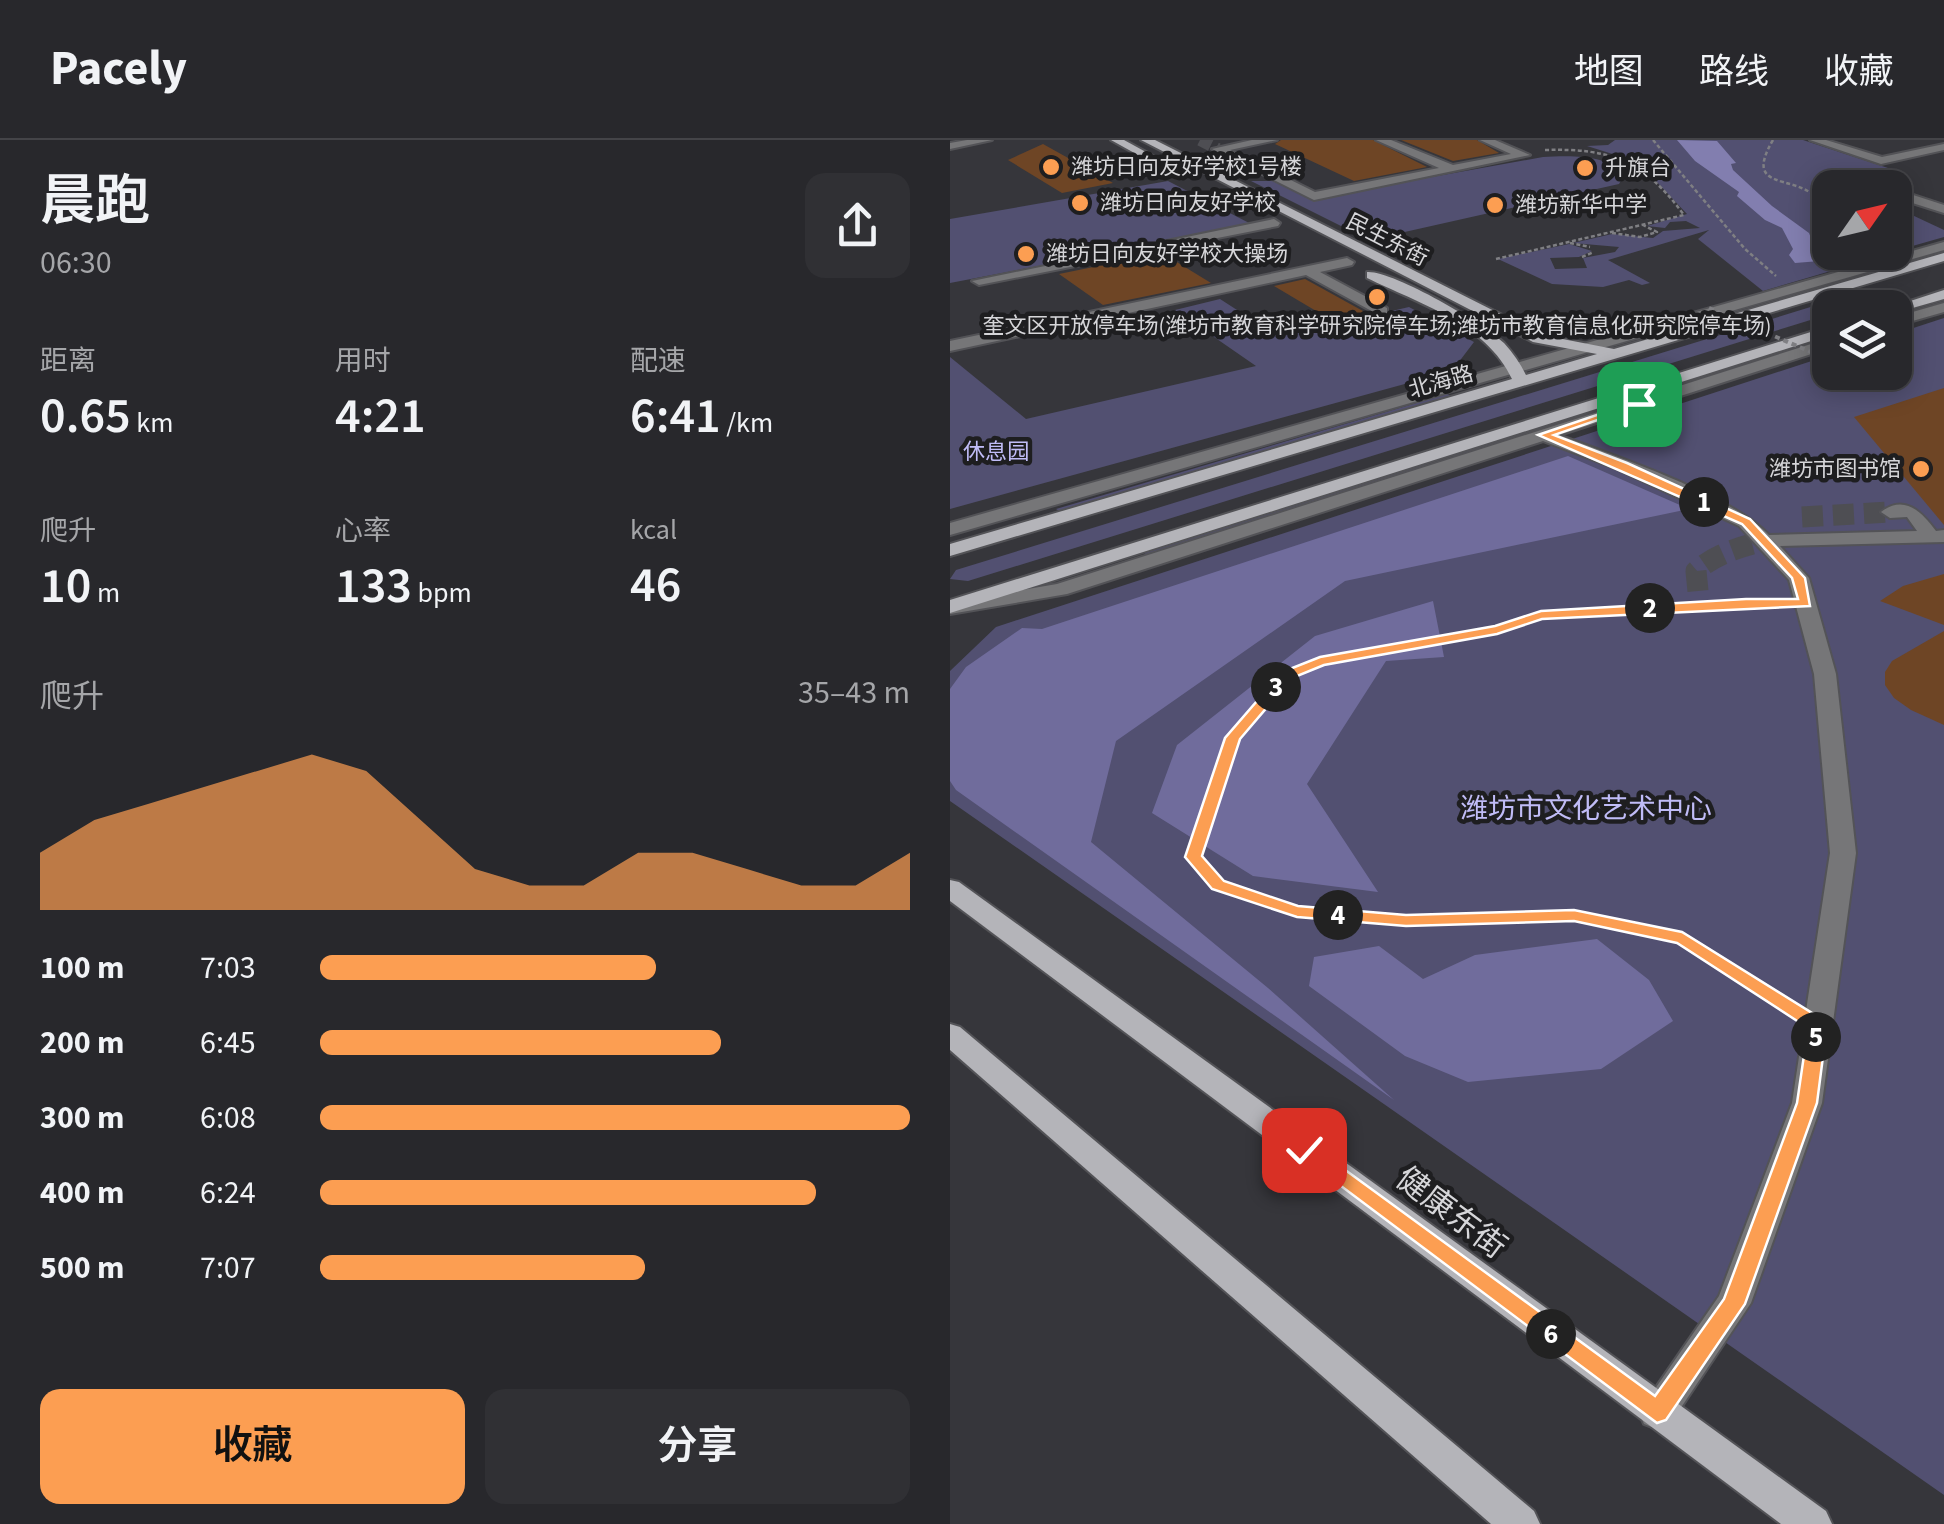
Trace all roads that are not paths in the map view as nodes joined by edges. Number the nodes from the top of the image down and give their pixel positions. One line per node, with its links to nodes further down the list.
1 (987, 140): 9 (street)
2 (1116, 140): 18 (main road)
3 (1146, 140): 15 (main road, 民生东街)
4 (1272, 140): 14 (street)
5 (1382, 140): 12 (street)
6 (1484, 140): 13 (street)
7 (1815, 140): 11 (street)
8 (1924, 140): 11 (street)
9 (950, 146)
10 (1434, 146): 12 (street)
11 (1944, 147)
12 (1407, 150): 13 (street)
13 (1452, 170): 14 (street)
14 (1261, 171): 15 (street)
15 (1221, 178): 39 (main road, 民生东街)
16 (1912, 198): 17 (street)
17 (1944, 209)
18 (1274, 223): 19 (main road); 29 (street)
19 (1289, 231)
20 (1318, 246): 25 (main road, 民生东街)
21 (1944, 246): 23 (street, 北海路)
22 (1944, 257): 24 (main road, 北海路)
23 (1912, 260)
24 (1912, 261)
25 (1347, 262): 26 (street); 30 (main road, 民生东街)
26 (1307, 270): 31 (street); 38 (street)
27 (1878, 270): 39 (street, 北海路)
28 (1883, 270): 41 (main road, 北海路)
29 (979, 281)
30 (1384, 281): 31 (street); 42 (main road, 民生东街)
31 (1345, 290): 35 (street)
32 (1944, 294): 33 (main road)
33 (1912, 304)
34 (1944, 306): 36 (street)
35 (1382, 311)
36 (1912, 316)
37 (1812, 336): 44 (main road)
38 (950, 346)
39 (1584, 349): 41 (main road, 民生东街); 42 (street, 北海路)
40 (1812, 349): 43 (street)
41 (1618, 353): 42 (main road, 北海路)
42 (1519, 375): 47 (main road, 北海路)
43 (1543, 435): 45 (street); 50 (street)
44 (1433, 455): 45 (street); 52 (main road)
45 (1451, 464): 52 (street)
46 (1890, 512): 49 (street)
47 (1031, 517): 48 (street, 北海路); 51 (main road, 北海路)
48 (950, 529)
49 (1937, 536): 50 (street)
50 (1764, 541): 56 (street)
51 (950, 550)
52 (1117, 563): 53 (street)
53 (950, 608)
54 (950, 888): 56 (main road, 健康东街)
55 (950, 1034): 57 (main road)
56 (1657, 1412): 58 (main road, 健康东街)
57 (1520, 1524)
58 (1812, 1524)

